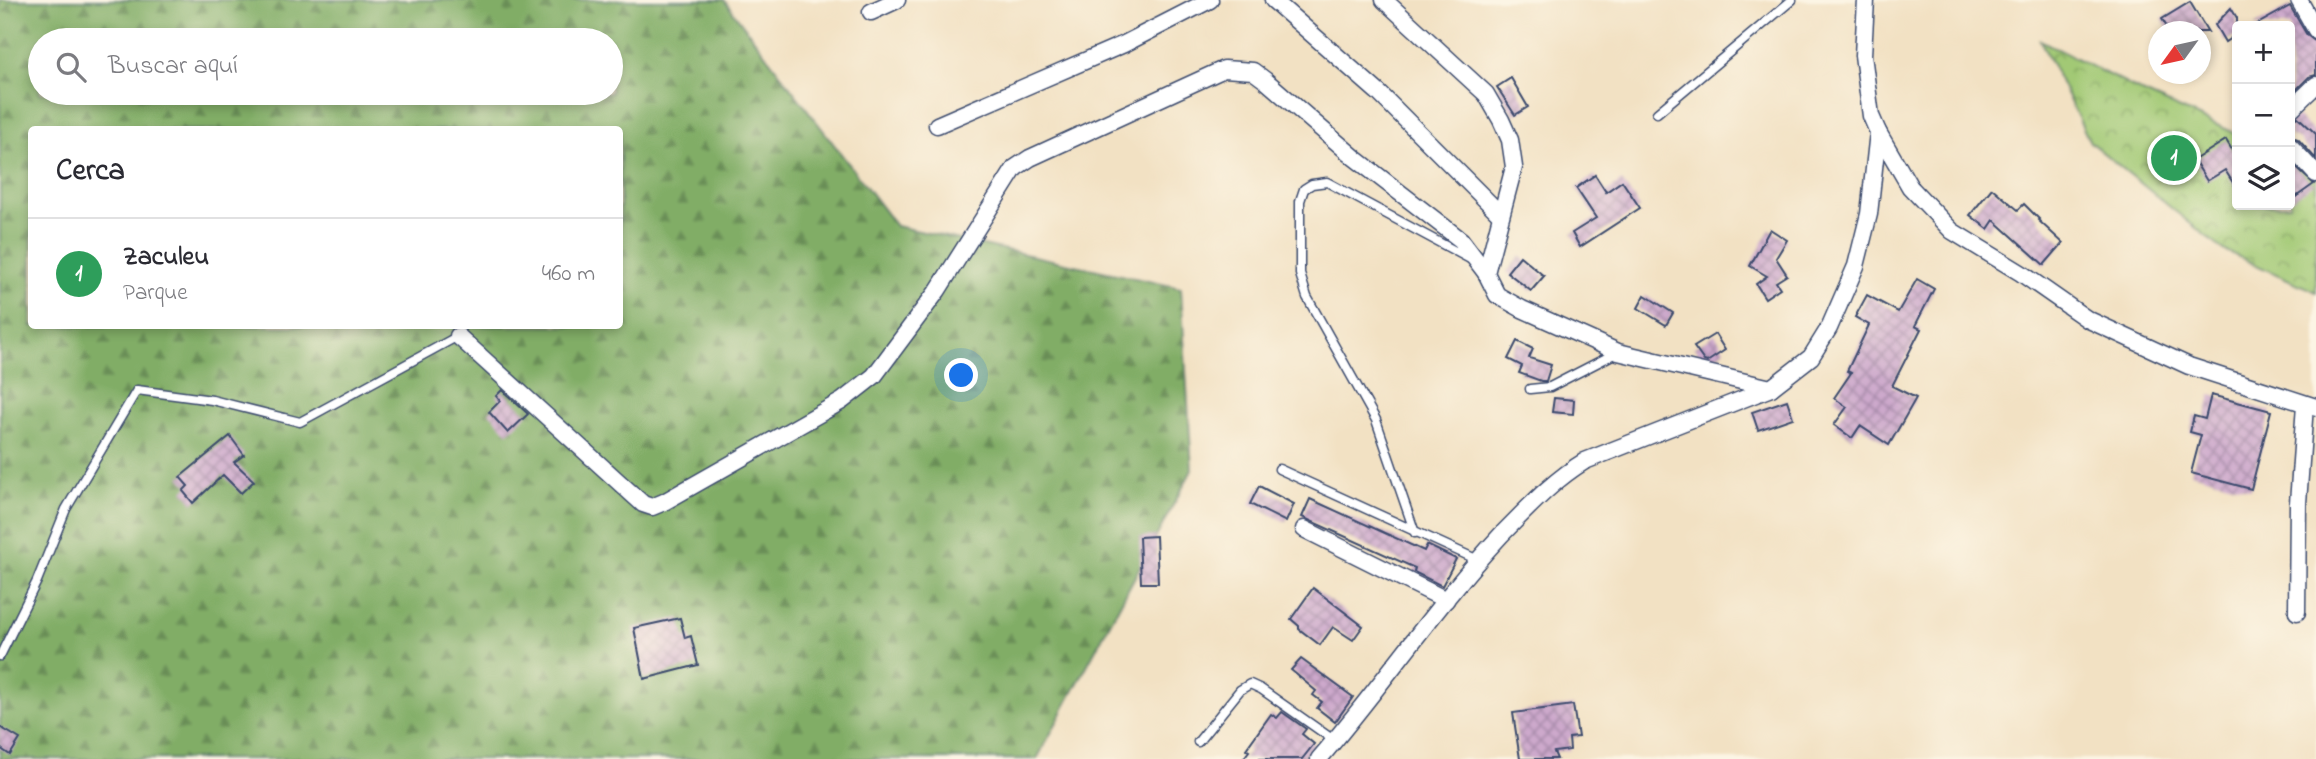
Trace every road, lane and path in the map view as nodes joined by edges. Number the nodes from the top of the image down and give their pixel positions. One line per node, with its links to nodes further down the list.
1 (897, 0): 8 (street)
2 (1210, 0): 13 (street)
3 (1273, 0): 17 (street)
4 (1384, 0): 17 (street)
5 (1792, 0): 12 (lane)
6 (1866, 0): 14 (street)
7 (2299, 0): 9 (street)
8 (871, 12)
9 (2316, 30)
10 (2316, 85): 11 (street)
11 (2295, 105)
12 (1657, 113)
13 (937, 125)
14 (1878, 132): 21 (street); 23 (street)
15 (2291, 147): 16 (street)
16 (2316, 174)
17 (1501, 215): 18 (street)
18 (1481, 267): 19 (street); 20 (street); 26 (lane)
19 (458, 336): 30 (lane)
20 (1618, 352): 21 (street); 22 (lane)
21 (1771, 388): 27 (street)
22 (1530, 389)
23 (2310, 406): 29 (street)
24 (1279, 469): 26 (lane)
25 (1304, 529): 28 (street)
26 (1415, 533): 27 (lane)
27 (1478, 560): 28 (street)
28 (1446, 600): 32 (street)
29 (2297, 612)
30 (0, 656)
31 (1198, 741): 32 (lane)
32 (1335, 741): 33 (street)
33 (1319, 759)

